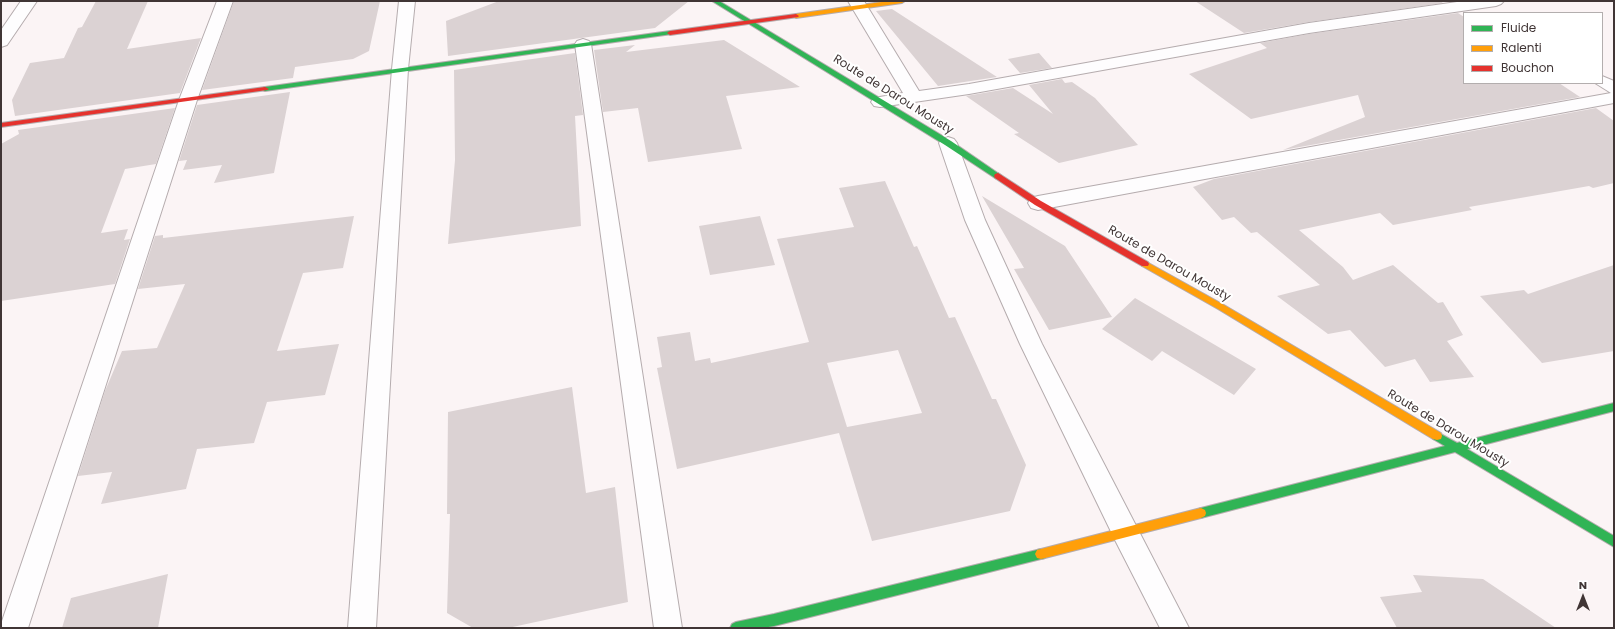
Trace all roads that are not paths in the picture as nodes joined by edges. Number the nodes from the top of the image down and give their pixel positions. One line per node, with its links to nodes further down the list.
1 (28, 1): 10 (street)
2 (225, 1): 17 (street)
3 (407, 1): 12 (street)
4 (715, 1): 9 (street, Route de Darou Mousty)
5 (902, 1): 7 (street)
6 (1490, 1): 8 (street); 15 (street)
7 (858, 4): 9 (street); 15 (street)
8 (1502, 12)
9 (750, 22): 11 (street); 18 (street, Route de Darou Mousty)
10 (3, 36)
11 (583, 44): 12 (street); 29 (street)
12 (400, 69): 17 (street); 28 (street)
13 (1603, 82): 14 (street)
14 (1614, 89)
15 (914, 97): 18 (street)
16 (1614, 98): 21 (street)
17 (188, 100): 19 (street); 27 (street)
18 (880, 102): 20 (street, Route de Darou Mousty)
19 (1, 125)
20 (948, 143): 21 (street, Route de Darou Mousty); 24 (street)
21 (1038, 203): 23 (street, Route de Darou Mousty)
22 (1614, 407): 23 (street)
23 (1454, 447): 24 (street); 25 (street, Route de Darou Mousty)
24 (1125, 533): 26 (street); 31 (street)
25 (1614, 542)
26 (775, 624): 30 (street)
27 (14, 628)
28 (362, 628)
29 (668, 628)
30 (736, 628)
31 (1175, 628)

